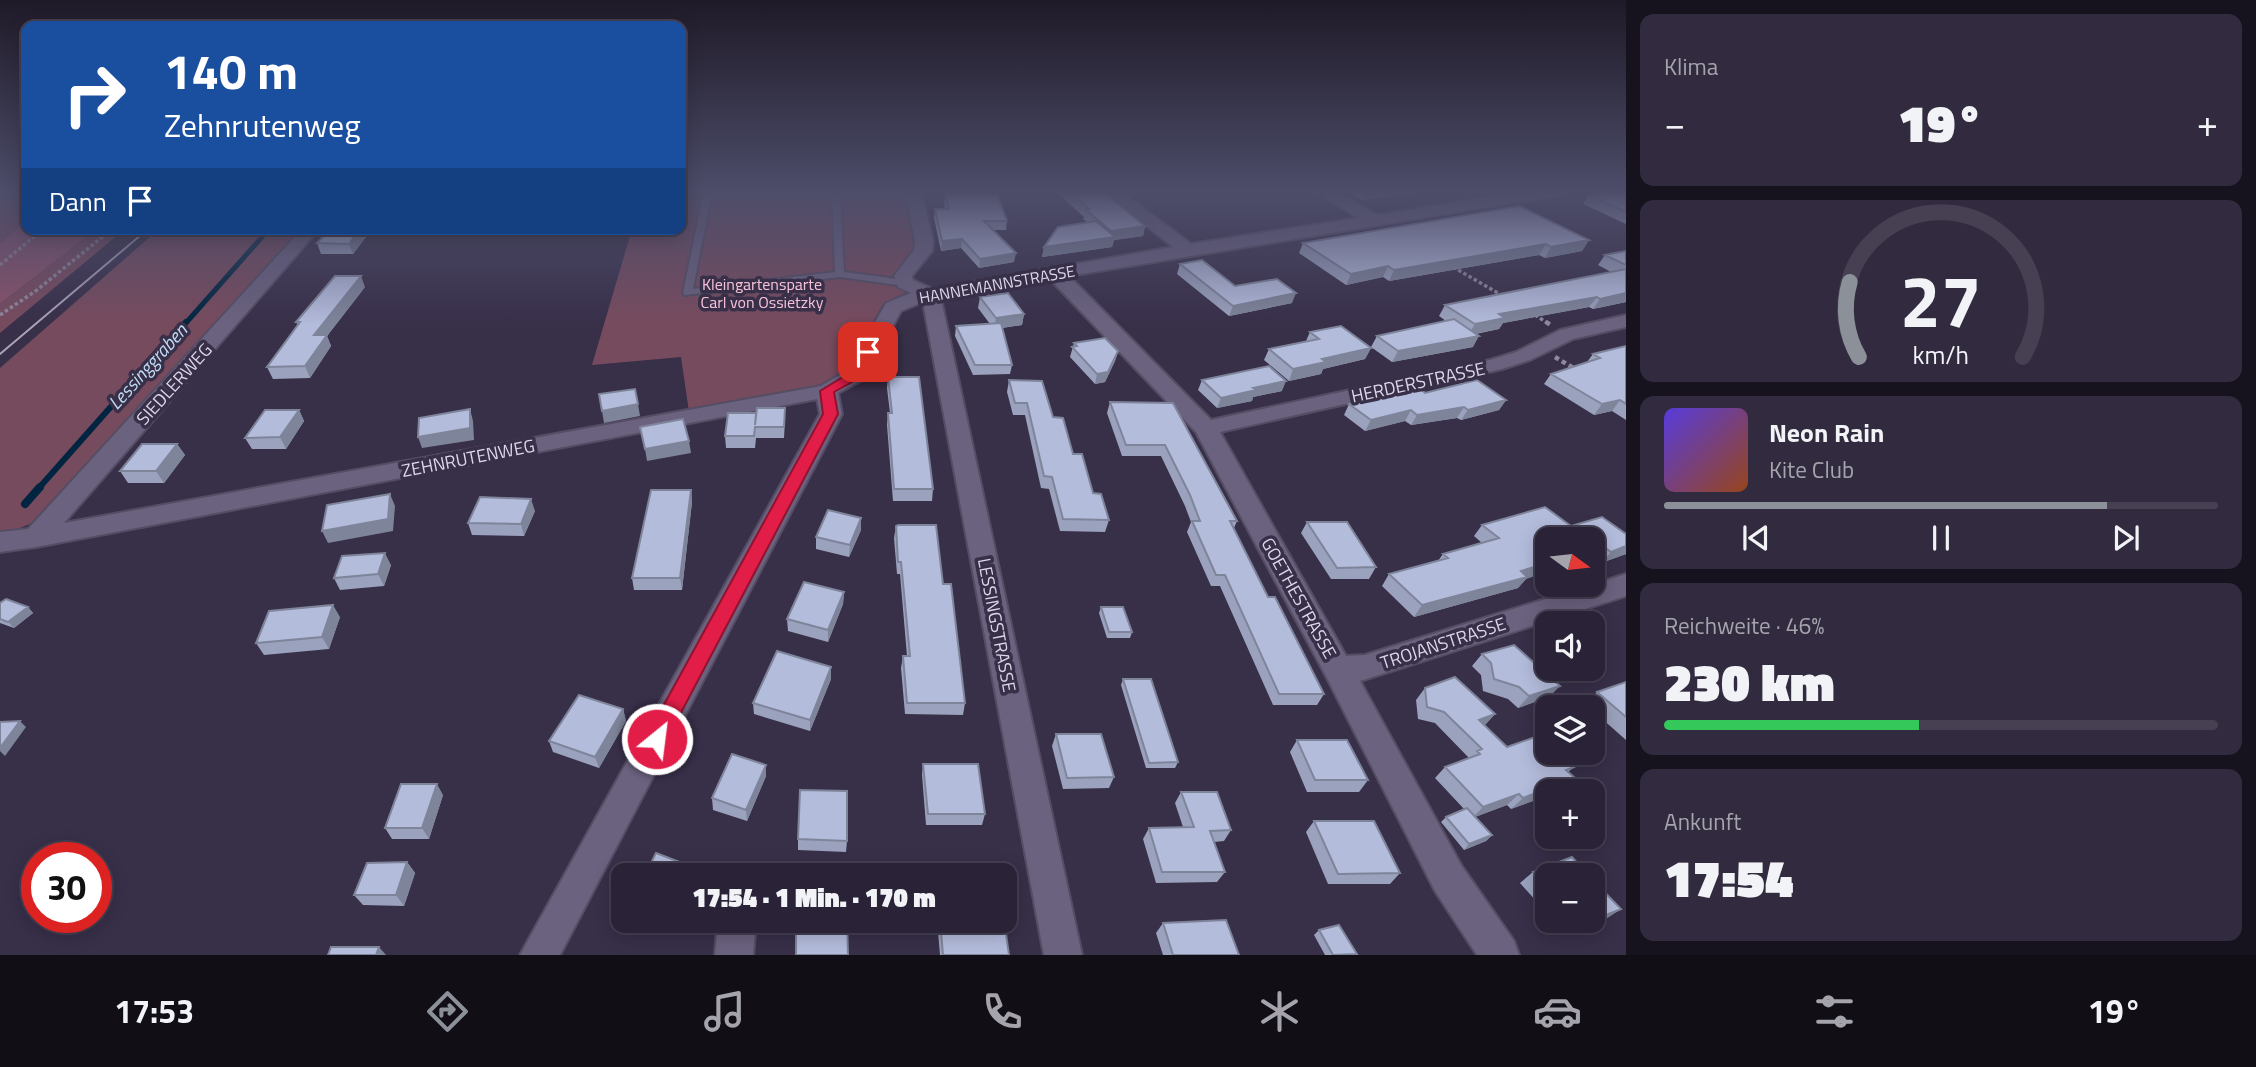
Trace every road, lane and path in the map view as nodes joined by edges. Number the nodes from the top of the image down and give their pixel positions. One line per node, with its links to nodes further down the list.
1 (35, 236): 11 (path)
2 (104, 236): 19 (path)
3 (305, 236): 26 (street, SIEDLERWEG)
4 (699, 236): 13 (lane)
5 (838, 236): 13 (lane)
6 (924, 236): 14 (street)
7 (1169, 236): 9 (street)
8 (1282, 236): 9 (street, HANNEMANNSTRASSE)
9 (1188, 250): 12 (street, HANNEMANNSTRASSE)
10 (1447, 263): 16 (path)
11 (0, 265)
12 (1055, 273): 15 (street, HANNEMANNSTRASSE); 25 (street, GOETHESTRASSE)
13 (840, 274): 14 (lane)
14 (905, 283): 15 (street)
15 (931, 295): 17 (street, HANNEMANNSTRASSE); 33 (street, LESSINGSTRASSE)
16 (1507, 299)
17 (893, 307): 24 (street, ZEHNRUTENWEG)
18 (1531, 313): 21 (path)
19 (0, 315)
20 (1626, 321): 21 (street, HERDERSTRASSE)
21 (1567, 334): 22 (street, HERDERSTRASSE)
22 (1538, 346): 23 (path); 25 (street, HERDERSTRASSE)
23 (1582, 374)
24 (827, 391): 26 (street, ZEHNRUTENWEG); 31 (street)
25 (1206, 428): 29 (street, GOETHESTRASSE)
26 (18, 540): 27 (street, SIEDLERWEG)
27 (0, 562)
28 (1626, 586): 29 (street, TROJANSTRASSE)
29 (1338, 669): 34 (street, GOETHESTRASSE)
30 (736, 933): 32 (street)
31 (539, 955)
32 (734, 955)
33 (1063, 955)
34 (1500, 955)

